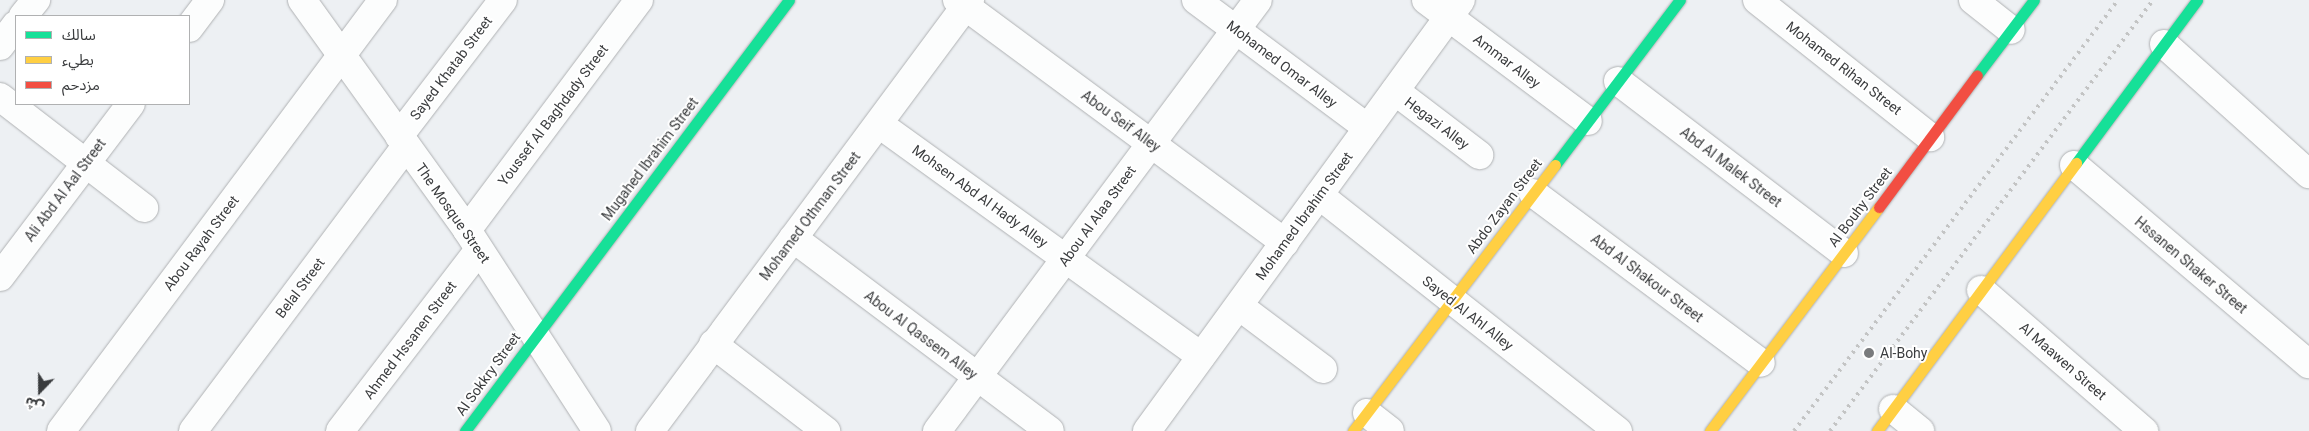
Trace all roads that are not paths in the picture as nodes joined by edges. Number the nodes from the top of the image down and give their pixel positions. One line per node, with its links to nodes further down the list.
1 (36, 0): 18 (street)
2 (210, 0): 20 (street)
3 (302, 0): 25 (street, The Mosque Street)
4 (383, 0): 25 (street, Abou Rayah Street)
5 (503, 0): 34 (street, Sayed Khatab Street)
6 (639, 0): 44 (street, Youssef Al Baghdady Street)
7 (789, 0): 52 (street, Mugahed Ibrahim Street)
8 (1196, 0): 21 (street, Mohamed Omar Alley)
9 (1258, 0): 21 (street, Abou Al Alaa Street)
10 (1426, 0): 17 (street, Ammar Alley)
11 (1757, 0): 33 (street, Mohamed Rihan Street)
12 (1973, 0): 22 (street)
13 (2034, 0): 22 (street, Al Bouhy Street)
14 (2197, 0): 23 (street)
15 (964, 2): 31 (street, Mohamed Othman Street); 35 (street, Abou Seif Alley)
16 (1670, 3): 26 (street, Abdo Zayan Street)
17 (1455, 8): 27 (street, Mohamed Ibrahim Street); 30 (street, Ammar Alley)
18 (25, 15)
19 (15, 27): 24 (street)
20 (190, 27)
21 (1236, 30): 32 (street, Mohamed Omar Alley); 35 (street, Abou Al Alaa Street)
22 (2011, 30): 33 (street, Al Bouhy Street)
23 (2164, 44): 38 (street); 39 (street)
24 (0, 46)
25 (341, 55): 34 (street, The Mosque Street); 62 (street, Abou Rayah Street)
26 (1618, 82): 30 (street, Abdo Zayan Street); 46 (street, Abd Al Malek Street)
27 (1395, 91): 32 (street, Mohamed Ibrahim Street); 36 (street, Hegazi Alley)
28 (0, 97): 37 (street)
29 (130, 105): 37 (street, Ali Abd Al Aal Street)
30 (1588, 121): 40 (street, Abdo Zayan Street)
31 (880, 124): 43 (street, Mohamed Othman Street); 47 (street, Mohsen Abd Al Hady Alley)
32 (1368, 128): 41 (street, Mohamed Ibrahim Street)
33 (1930, 137): 46 (street, Al Bouhy Street)
34 (403, 141): 44 (street, The Mosque Street); 63 (street, Belal Street)
35 (1151, 143): 45 (street, Abou Seif Alley); 47 (street, Abou Al Alaa Street)
36 (1479, 155)
37 (85, 164): 42 (street); 48 (street, Ali Abd Al Aal Street)
38 (2074, 166): 49 (street); 56 (street, Hssanen Shaker Street)
39 (2309, 174)
40 (1533, 193): 50 (street, Abdo Zayan Street); 55 (street, Abd Al Shakour Street)
41 (1319, 195): 45 (street, Mohamed Ibrahim Street); 50 (street, Sayed Al Ahl Alley)
42 (144, 208)
43 (793, 238): 53 (street, Mohamed Othman Street); 58 (street, Abou Al Qassem Alley)
44 (473, 240): 52 (street, The Mosque Street); 64 (street, Ahmed Hssanen Street)
45 (1285, 243): 51 (street, Mohamed Ibrahim Street)
46 (1844, 253): 55 (street, Al Bouhy Street)
47 (1066, 258): 54 (street, Mohsen Abd Al Hady Alley); 58 (street, Abou Al Alaa Street)
48 (0, 277)
49 (1981, 290): 59 (street); 76 (street, Al Maawen Street)
50 (1452, 300): 60 (street, Abdo Zayan Street); 72 (street, Sayed Al Ahl Alley)
51 (1239, 306): 54 (street, Mohamed Ibrahim Street); 57 (street)
52 (535, 336): 65 (street, Al Sokkry Street); 66 (street, The Mosque Street)
53 (713, 344): 67 (street, Mohamed Othman Street); 68 (street)
54 (1201, 356): 61 (street, Mohamed Ibrahim Street)
55 (1761, 363): 73 (street, Al Bouhy Street)
56 (2309, 364)
57 (1323, 369)
58 (978, 377): 69 (street, Abou Al Alaa Street); 70 (street, Abou Al Qassem Alley)
59 (1893, 409): 74 (street); 75 (street)
60 (1360, 422): 71 (street)
61 (1156, 428)
62 (61, 431)
63 (193, 431)
64 (340, 431)
65 (465, 431)
66 (597, 431)
67 (650, 431)
68 (826, 431)
69 (936, 431)
70 (1050, 431)
71 (1390, 431)
72 (1618, 431)
73 (1710, 431)
74 (1877, 431)
75 (1920, 431)
76 (2144, 431)

